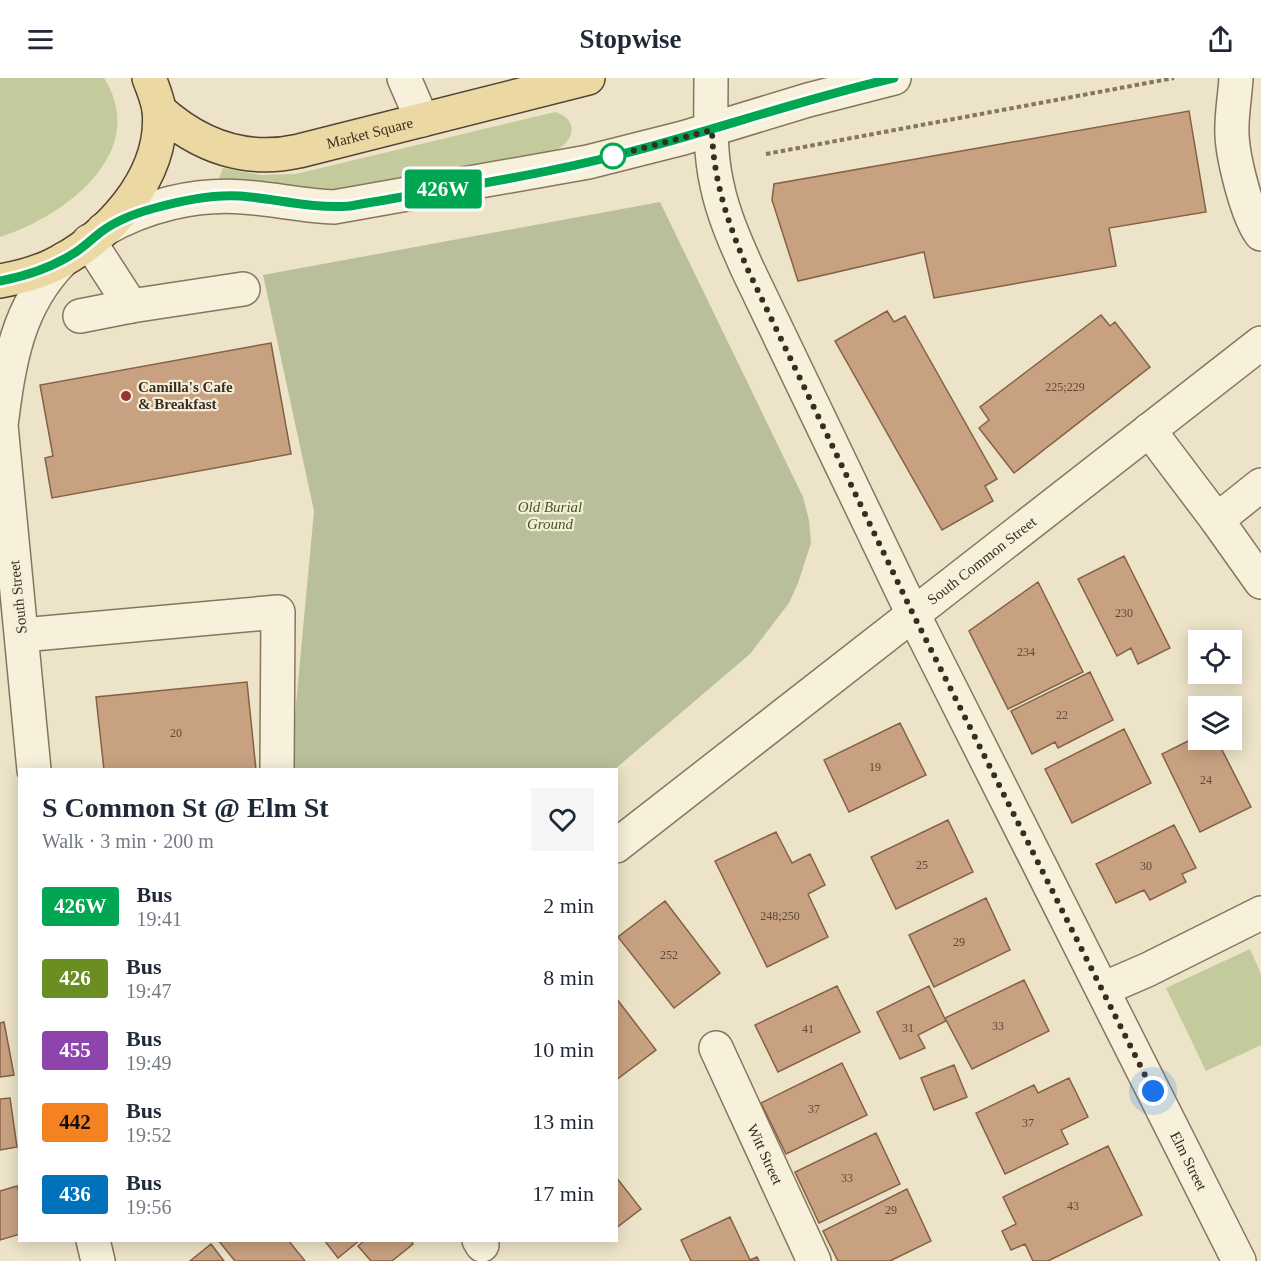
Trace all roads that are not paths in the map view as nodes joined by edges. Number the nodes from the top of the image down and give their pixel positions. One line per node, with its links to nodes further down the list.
1 (404, 78): 7 (street)
2 (588, 78): 7 (main road, Market Square)
3 (711, 78): 8 (street, Elm Street)
4 (894, 78): 8 (street)
5 (1236, 78): 9 (street)
6 (157, 90): 7 (main road, Market Square); 10 (main road)
7 (422, 120)
8 (712, 130): 10 (street); 21 (street, Elm Street)
9 (1261, 234)
10 (85, 244): 11 (main road); 13 (street); 16 (street, South Street)
11 (0, 281)
12 (243, 289): 13 (street)
13 (131, 306): 14 (street)
14 (80, 316)
15 (1261, 343): 17 (street, South Common Street)
16 (1, 423): 22 (street, South Street)
17 (1149, 430): 19 (street); 21 (street, South Common Street)
18 (1261, 485): 19 (street)
19 (1217, 520): 20 (street)
20 (1261, 582)
21 (913, 614): 25 (street, South Common Street); 27 (street, Elm Street)
22 (22, 635): 23 (street, South Street); 24 (street)
23 (34, 768)
24 (277, 768)
25 (618, 844)
26 (1261, 913): 27 (street)
27 (1103, 989): 30 (street, Elm Street)
28 (716, 1048): 29 (street, Witt Street)
29 (814, 1261)
30 (1239, 1261)

